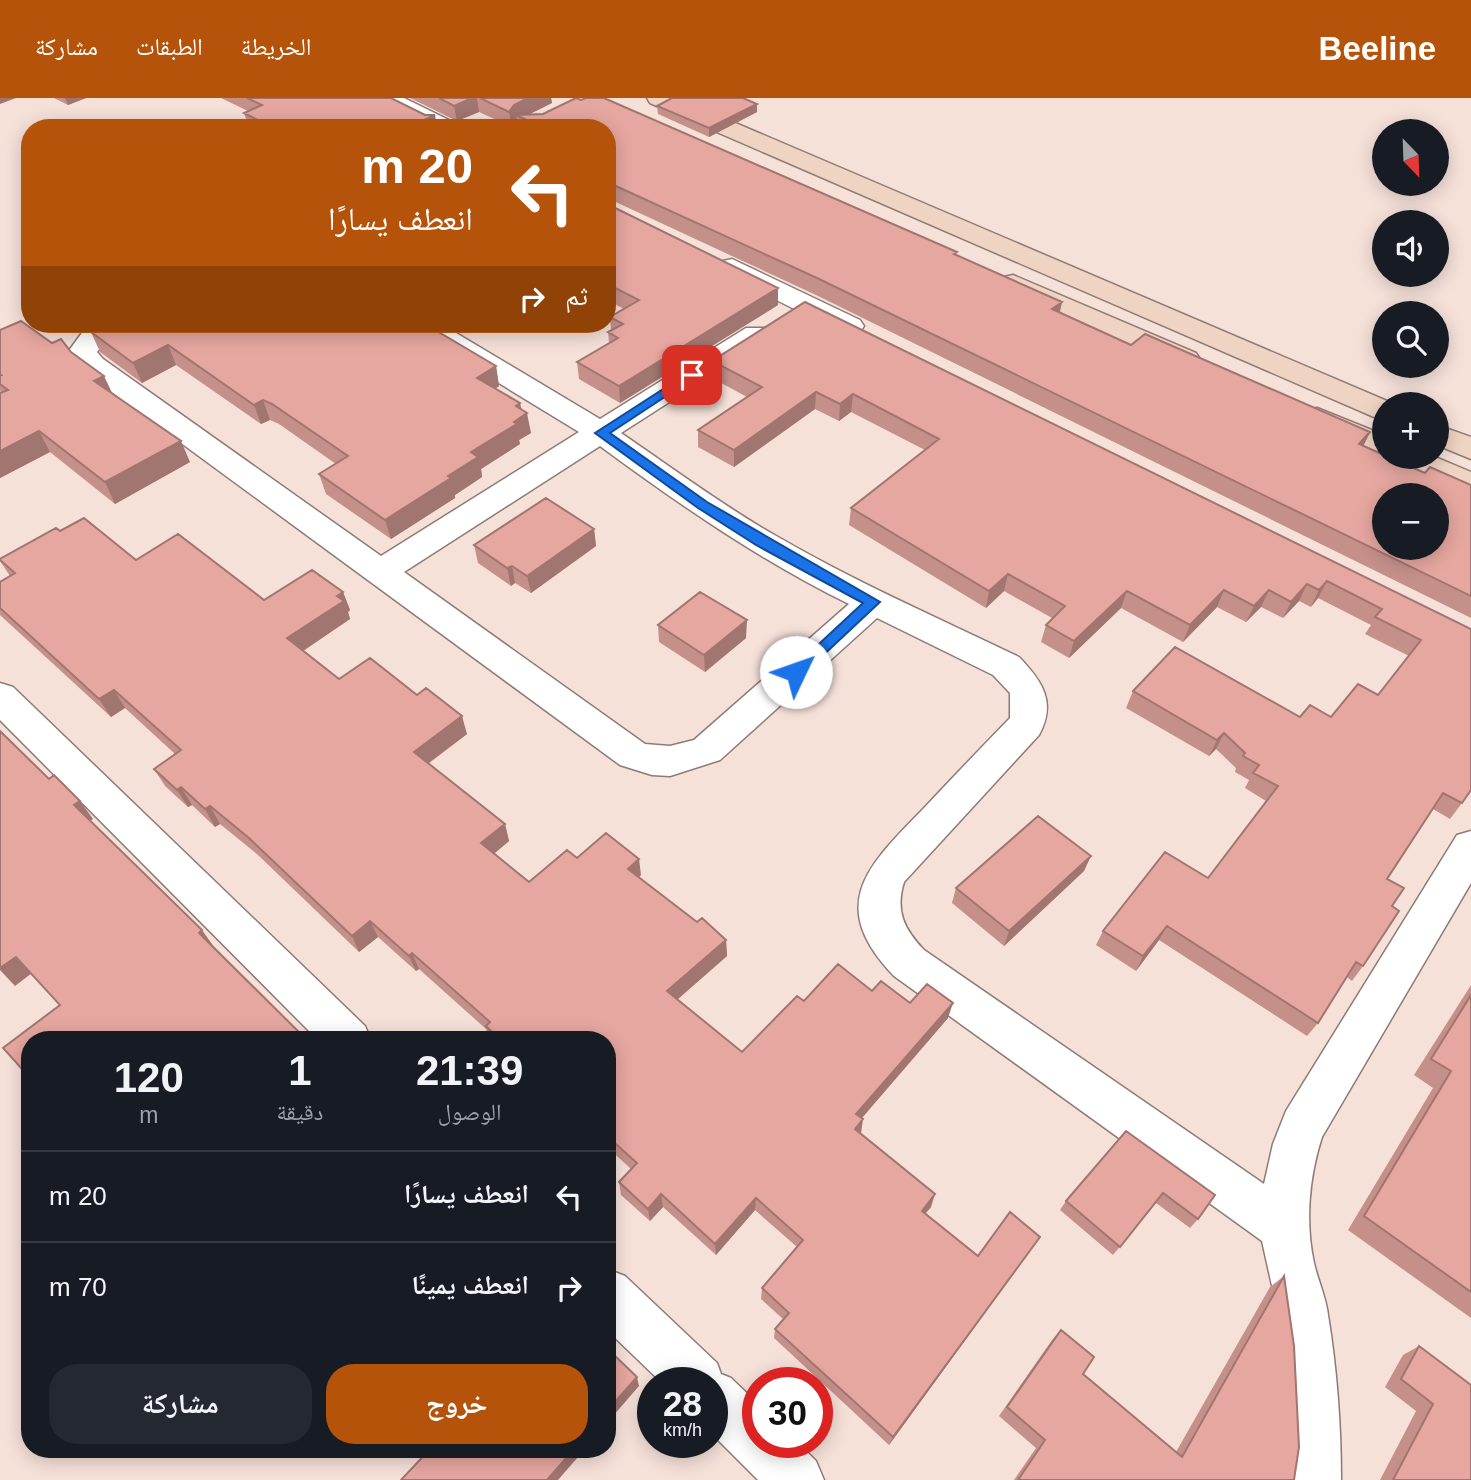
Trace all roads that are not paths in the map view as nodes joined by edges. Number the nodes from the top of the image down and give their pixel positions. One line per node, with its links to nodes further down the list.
1 (387, 98): 3 (street)
2 (658, 98): 11 (street)
3 (429, 119)
4 (706, 255): 6 (street)
5 (990, 272): 10 (street)
6 (805, 303): 9 (street); 13 (street)
7 (103, 333): 19 (street)
8 (437, 333): 13 (street)
9 (879, 340)
10 (1206, 368)
11 (1372, 406)
12 (1295, 407): 15 (street)
13 (601, 433): 19 (street); 20 (street)
14 (1449, 439): 16 (street)
15 (1372, 441)
16 (1471, 449)
17 (1436, 469): 18 (street)
18 (1471, 484)
19 (378, 573): 20 (street)
20 (873, 602): 24 (street)
21 (0, 697): 23 (street)
22 (1471, 847): 24 (street)
23 (340, 1031)
24 (1284, 1227): 31 (street)
25 (616, 1303): 26 (street)
26 (682, 1367)
27 (728, 1413): 28 (street)
28 (742, 1426)
29 (774, 1458): 30 (street)
30 (797, 1480)
31 (1314, 1480)

